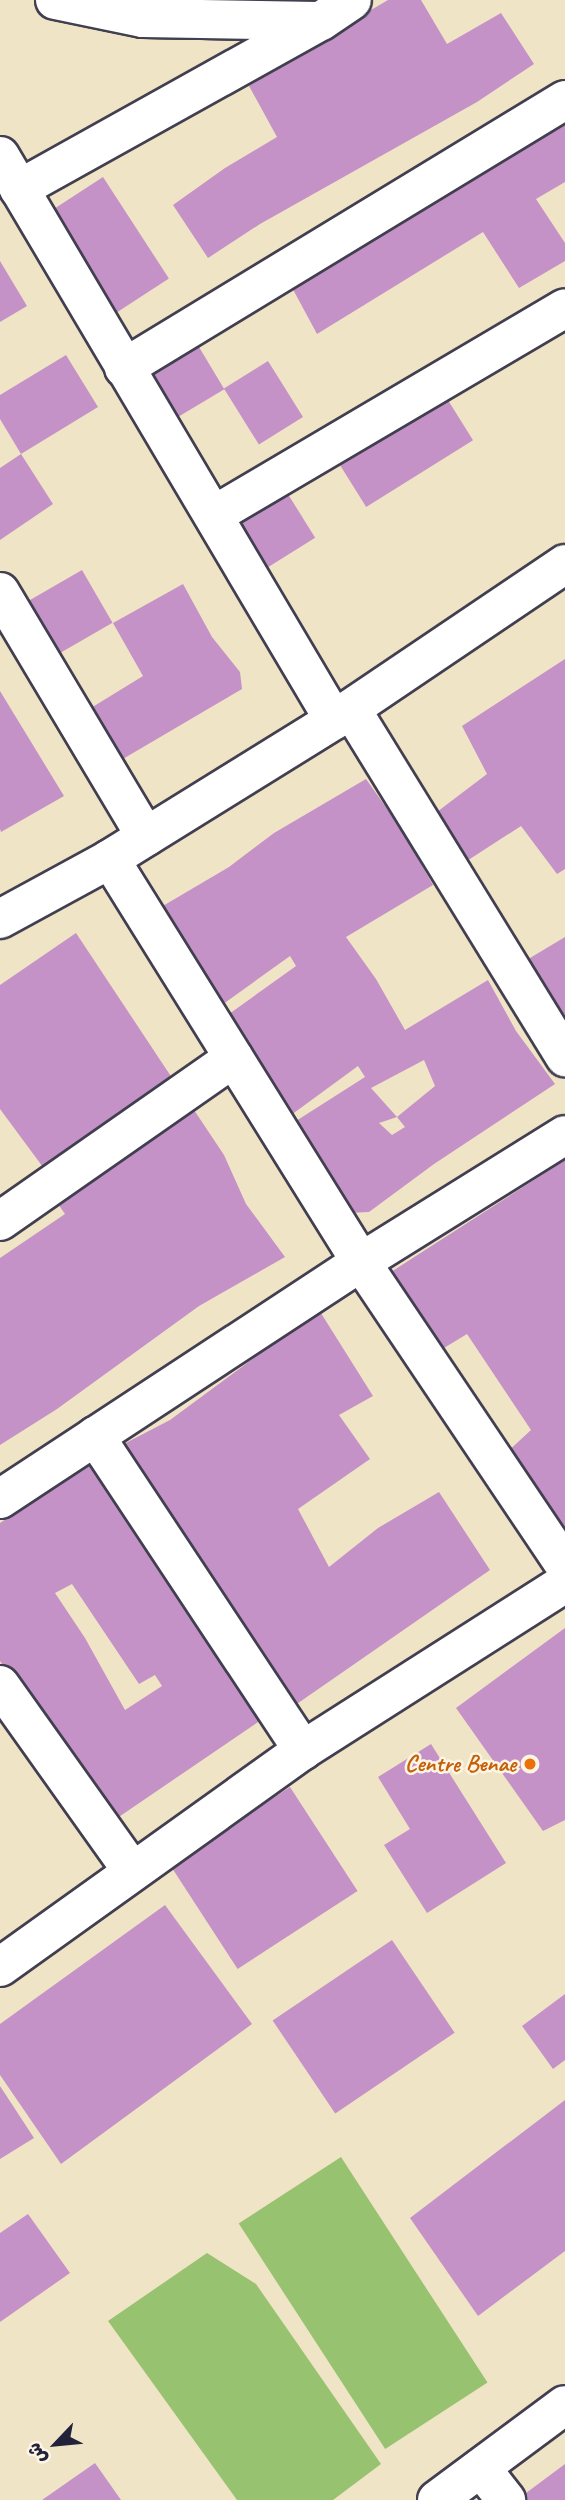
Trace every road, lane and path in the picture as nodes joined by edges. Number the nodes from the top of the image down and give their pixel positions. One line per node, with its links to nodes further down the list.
1 (55, 0): 2 (street)
2 (337, 10): 5 (street)
3 (565, 100): 7 (street)
4 (0, 156): 5 (street)
5 (19, 189): 7 (street)
6 (565, 308): 8 (street)
7 (124, 368): 8 (street)
8 (214, 515): 11 (street)
9 (565, 564): 11 (street)
10 (0, 592): 12 (street)
11 (343, 715): 12 (street); 15 (street)
12 (146, 837): 13 (street)
13 (110, 859): 14 (street); 16 (street)
14 (0, 919)
15 (565, 1057)
16 (234, 1058): 18 (street); 19 (street)
17 (565, 1135): 19 (street)
18 (0, 1222)
19 (361, 1262): 20 (street); 22 (street)
20 (95, 1436): 21 (street); 25 (street)
21 (0, 1499)
22 (565, 1566)
23 (565, 1583): 25 (street)
24 (0, 1685): 26 (street)
25 (303, 1750): 26 (street)
26 (131, 1871): 27 (street)
27 (0, 1967)
28 (565, 2405): 29 (street)
29 (481, 2468): 30 (street); 31 (street)
30 (437, 2500)
31 (506, 2500)

